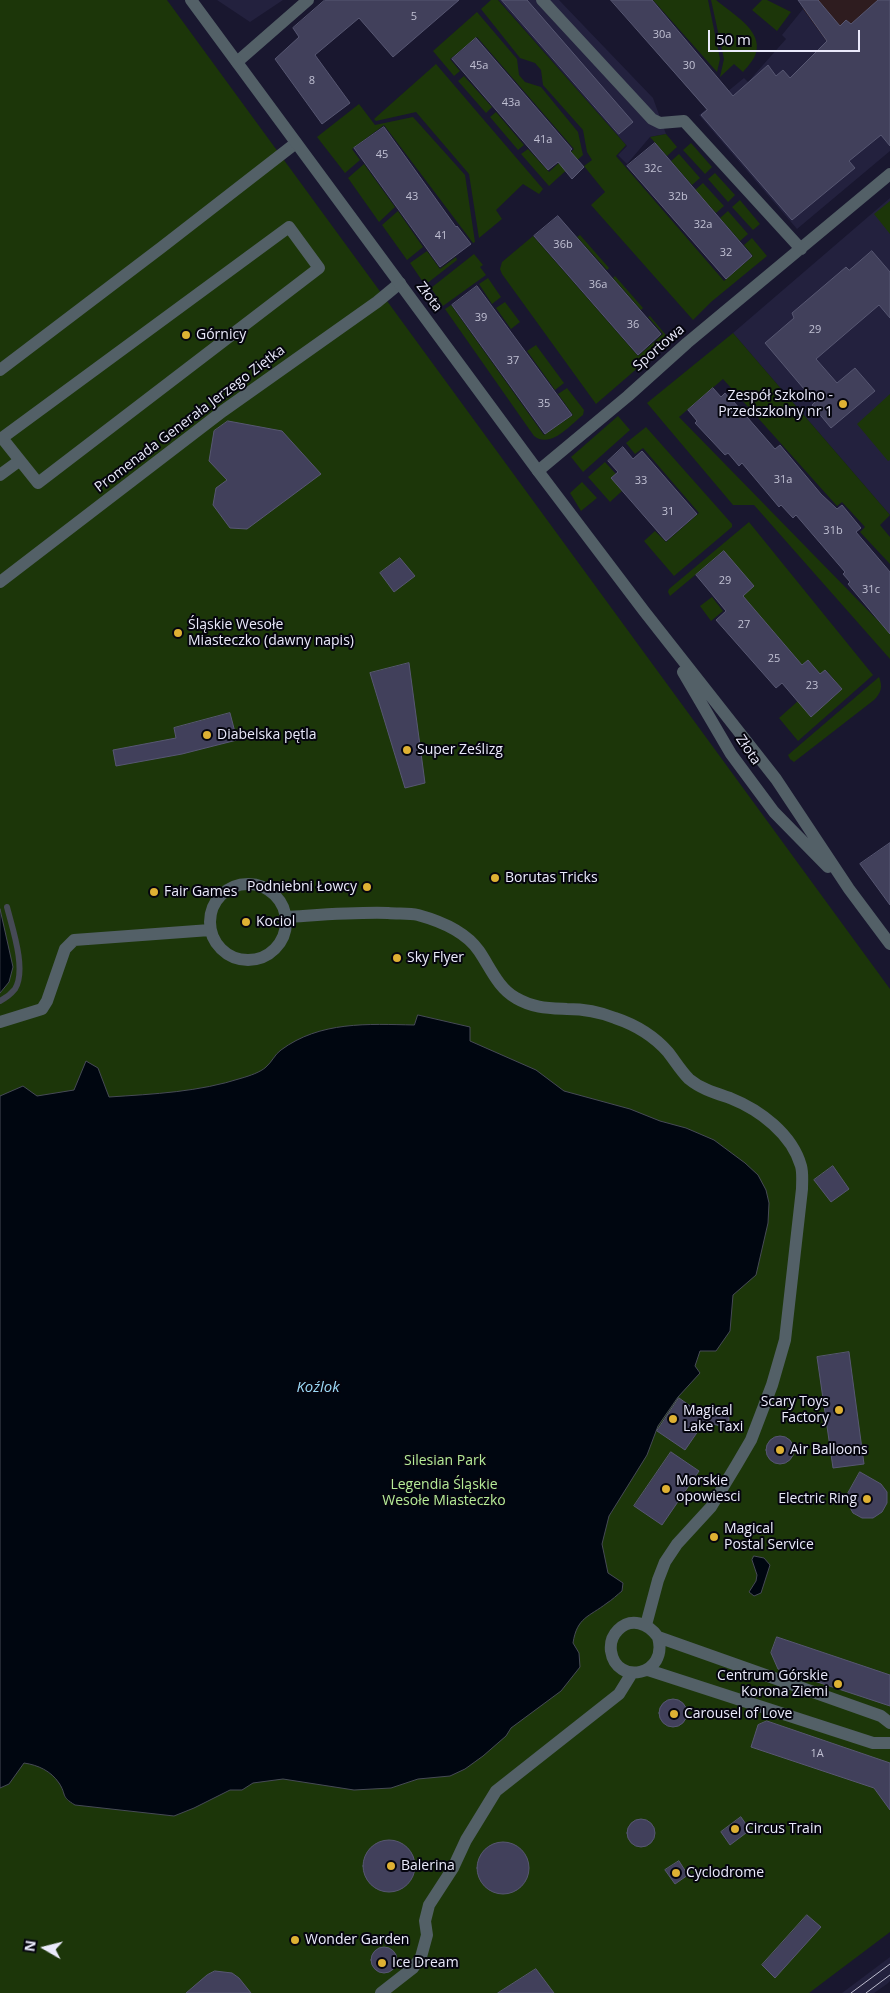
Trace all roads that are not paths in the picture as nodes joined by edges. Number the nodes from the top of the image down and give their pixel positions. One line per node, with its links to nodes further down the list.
1 (191, 0): 4 (street, Złota)
2 (308, 0): 4 (street)
3 (542, 0): 7 (street)
4 (237, 62): 5 (street, Złota)
5 (296, 143): 8 (street, Złota); 9 (street)
6 (890, 174): 7 (street, Sportowa)
7 (801, 249): 11 (street, Sportowa)
8 (400, 282): 11 (street, Złota); 13 (street, Promenada Generała Jerzego Ziętka)
9 (0, 370)
10 (20, 461): 10 (street); 12 (street)
11 (538, 470): 14 (street, Złota)
12 (0, 475)
13 (0, 582)
14 (644, 611): 15 (street, Złota); 15 (street, Złota)
15 (849, 889): 18 (street, Złota)
16 (286, 917): 17 (street); 17 (street); 20 (street)
17 (210, 930): 19 (street)
18 (890, 944)
19 (0, 1022)
20 (646, 1625): 21 (street); 23 (street)
21 (658, 1637): 22 (street); 24 (street)
22 (648, 1670): 23 (street); 25 (street)
23 (632, 1673): 26 (street)
24 (890, 1723)
25 (890, 1743)
26 (381, 1993)

